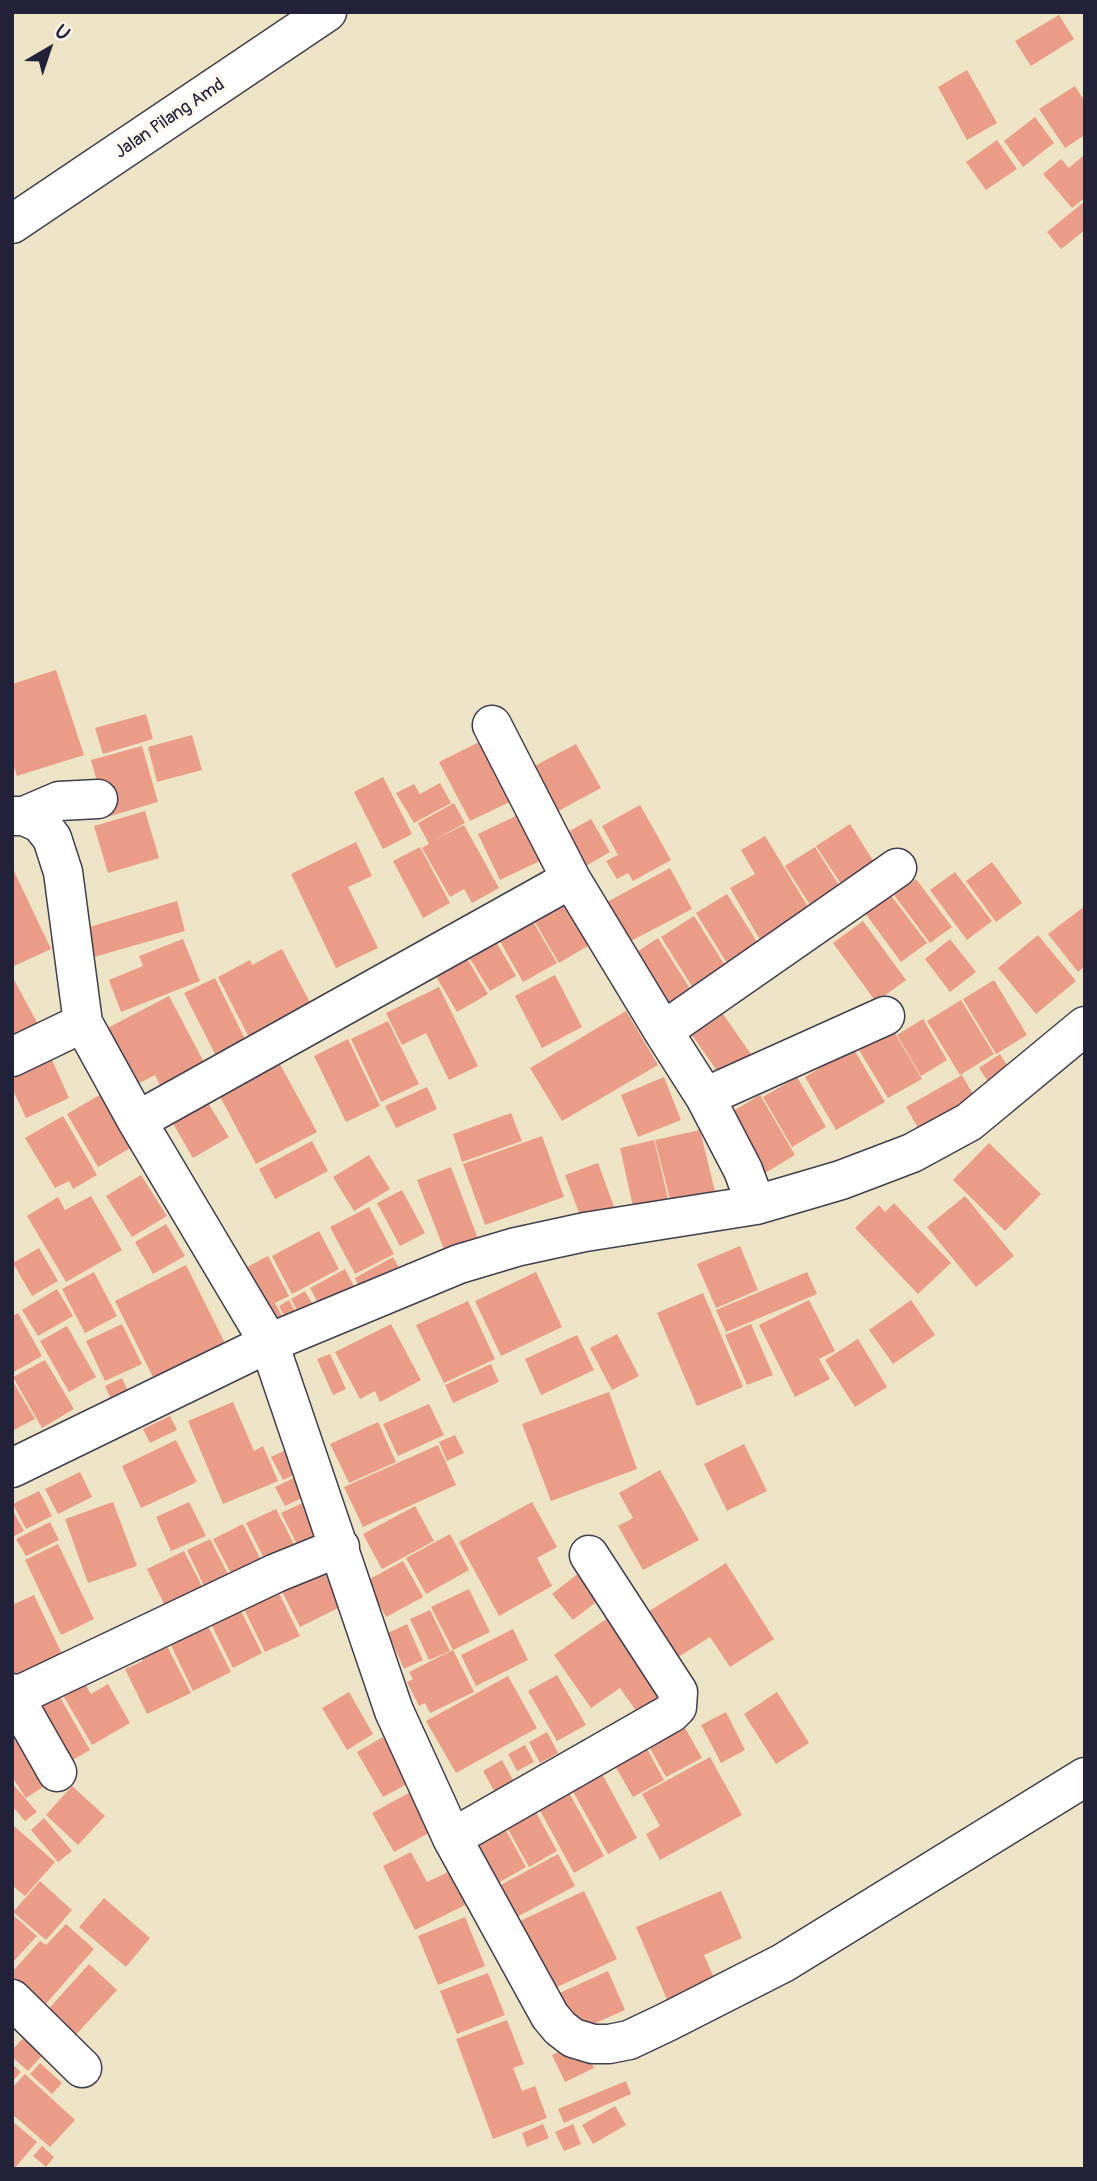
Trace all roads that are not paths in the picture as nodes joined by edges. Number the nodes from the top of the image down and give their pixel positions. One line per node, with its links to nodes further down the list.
1 (327, 12): 2 (street, Jalan Pilang Amd)
2 (12, 224)
3 (492, 725): 7 (street)
4 (99, 799): 5 (street)
5 (18, 816): 9 (street)
6 (897, 868): 11 (street)
7 (571, 879): 11 (street); 14 (street)
8 (885, 1016): 13 (street)
9 (83, 1023): 12 (street); 14 (street)
10 (1085, 1026): 15 (street)
11 (663, 1031): 13 (street)
12 (12, 1057)
13 (705, 1097): 15 (street)
14 (137, 1121): 16 (street)
15 (756, 1205): 16 (street)
16 (269, 1343): 17 (street); 18 (street)
17 (12, 1468)
18 (340, 1547): 20 (street); 23 (street)
19 (589, 1555): 23 (street)
20 (13, 1695): 21 (street)
21 (57, 1772)
22 (1085, 1777): 23 (street)
23 (452, 1839)
24 (12, 1999): 25 (street)
25 (82, 2068)

